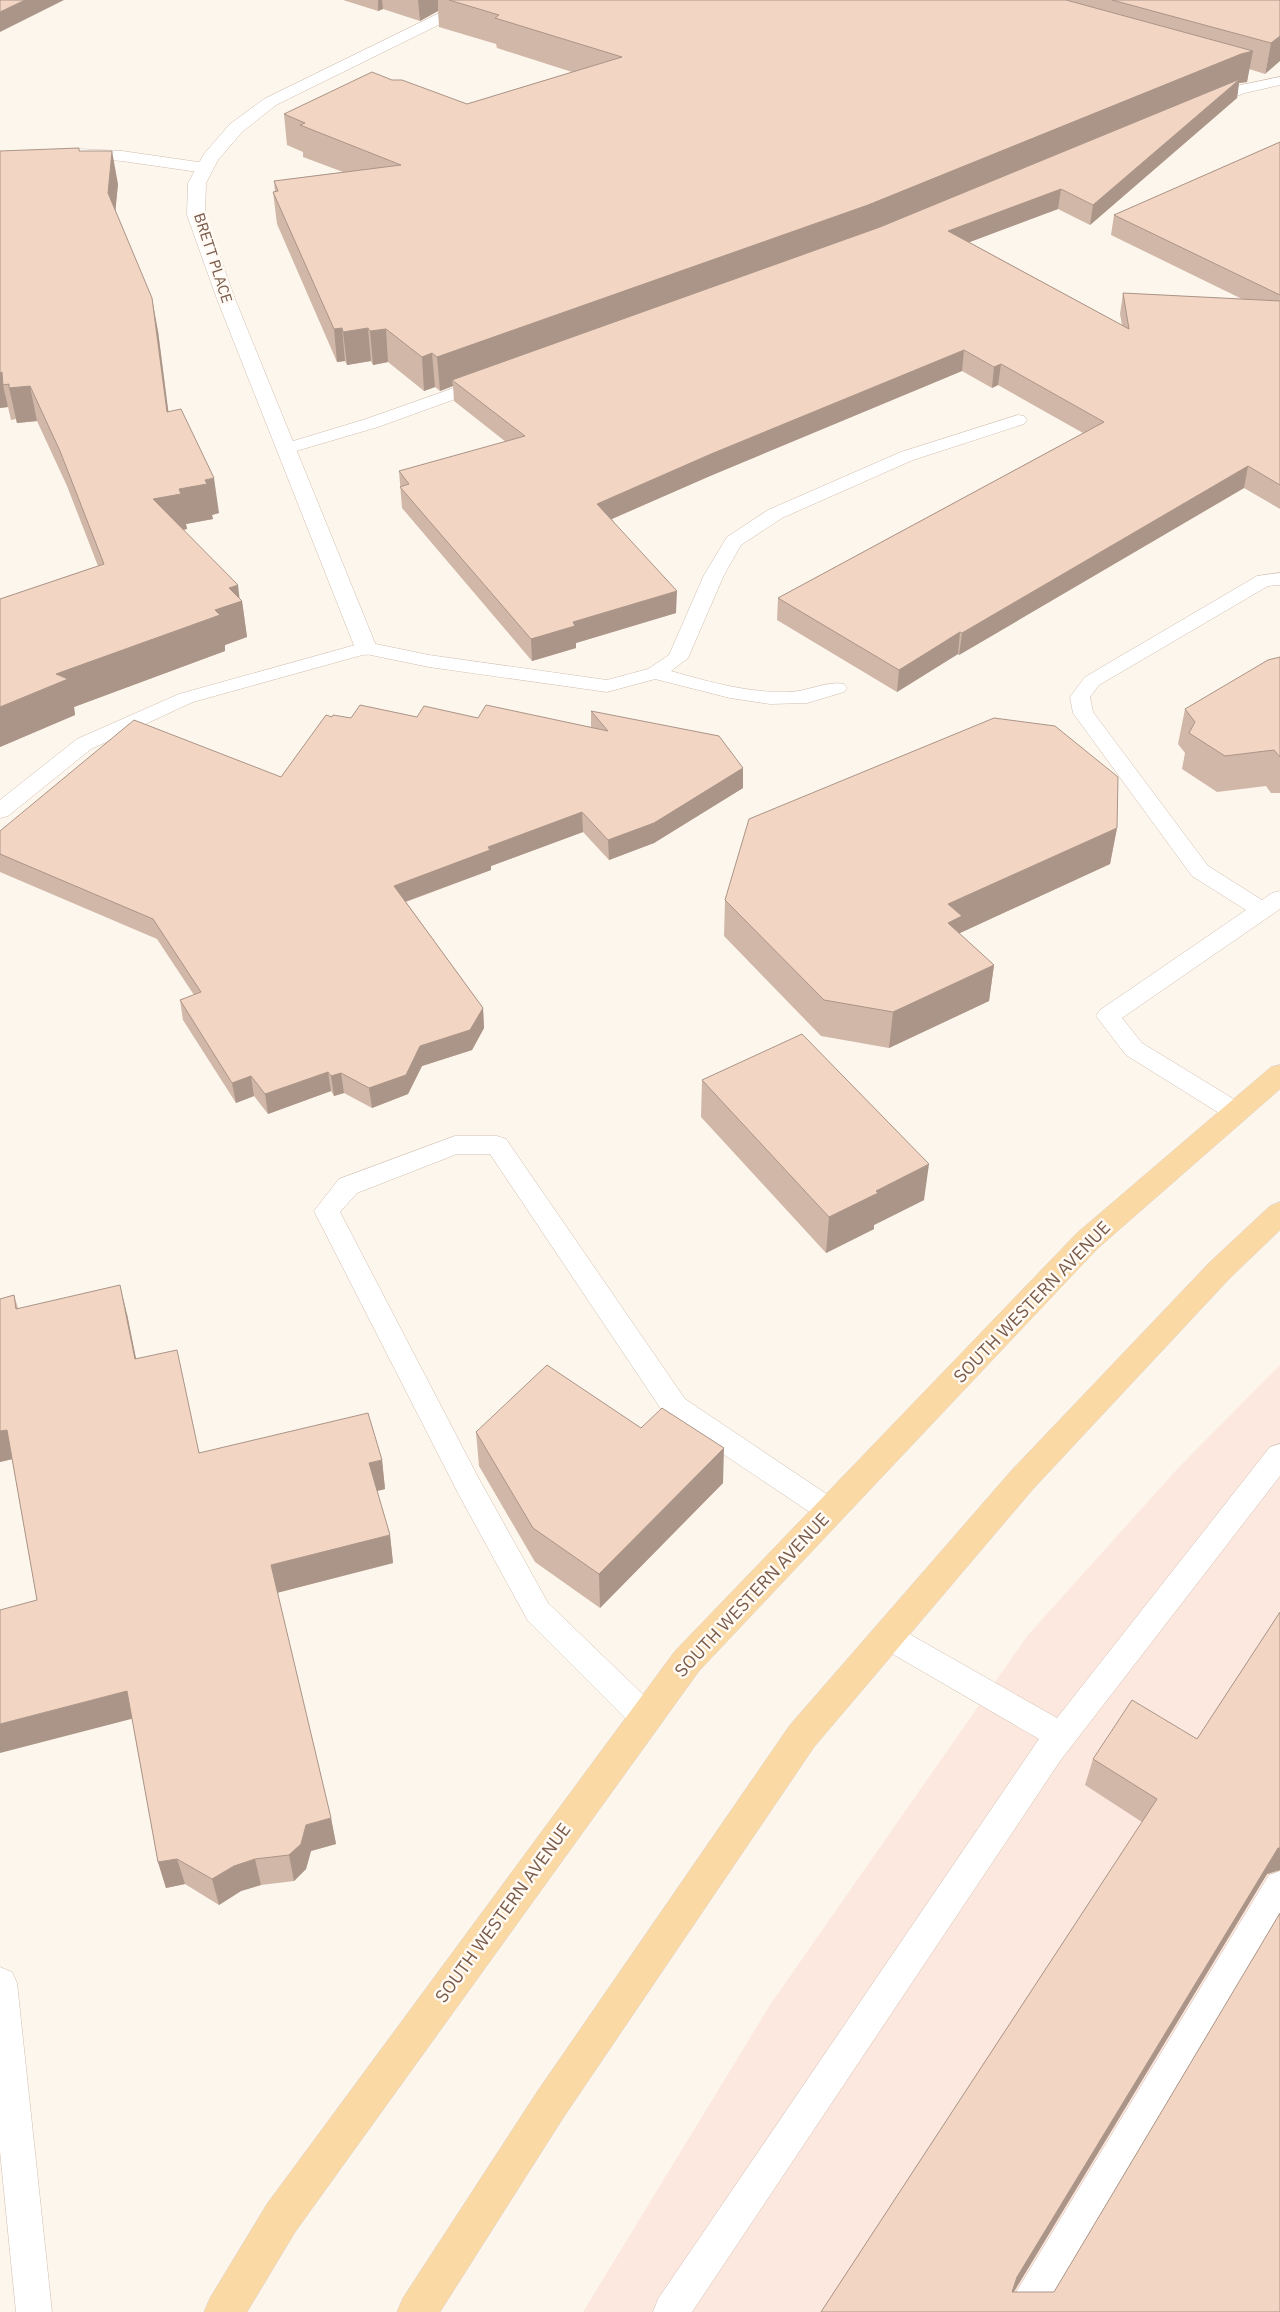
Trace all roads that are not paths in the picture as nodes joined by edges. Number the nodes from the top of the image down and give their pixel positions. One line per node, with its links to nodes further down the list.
1 (478, 0): 6 (street, BRETT PLACE)
2 (1243, 74): 3 (lane)
3 (1276, 81): 4 (lane)
4 (1195, 108)
5 (59, 153): 6 (lane)
6 (205, 168): 9 (street, BRETT PLACE)
7 (496, 378): 9 (lane)
8 (1018, 420): 12 (lane)
9 (286, 449): 11 (street, BRETT PLACE)
10 (1280, 579): 15 (lane)
11 (366, 648): 12 (lane); 14 (lane)
12 (655, 673): 13 (lane)
13 (837, 688)
14 (0, 811)
15 (1270, 904): 17 (lane)
16 (1280, 1074): 17 (main road, SOUTH WESTERN AVENUE)
17 (1236, 1112): 20 (main road, SOUTH WESTERN AVENUE)
18 (1280, 1213): 21 (main road)
19 (1280, 1455): 23 (lane)
20 (830, 1511): 22 (main road, SOUTH WESTERN AVENUE); 22 (lane)
21 (888, 1636): 23 (lane); 28 (main road)
22 (646, 1718): 27 (main road, SOUTH WESTERN AVENUE)
23 (1061, 1736): 29 (lane)
24 (1280, 1886): 30 (lane)
25 (0, 1983): 26 (lane)
26 (34, 2312)
27 (224, 2312)
28 (417, 2312)
29 (671, 2312)
30 (1024, 2312)

